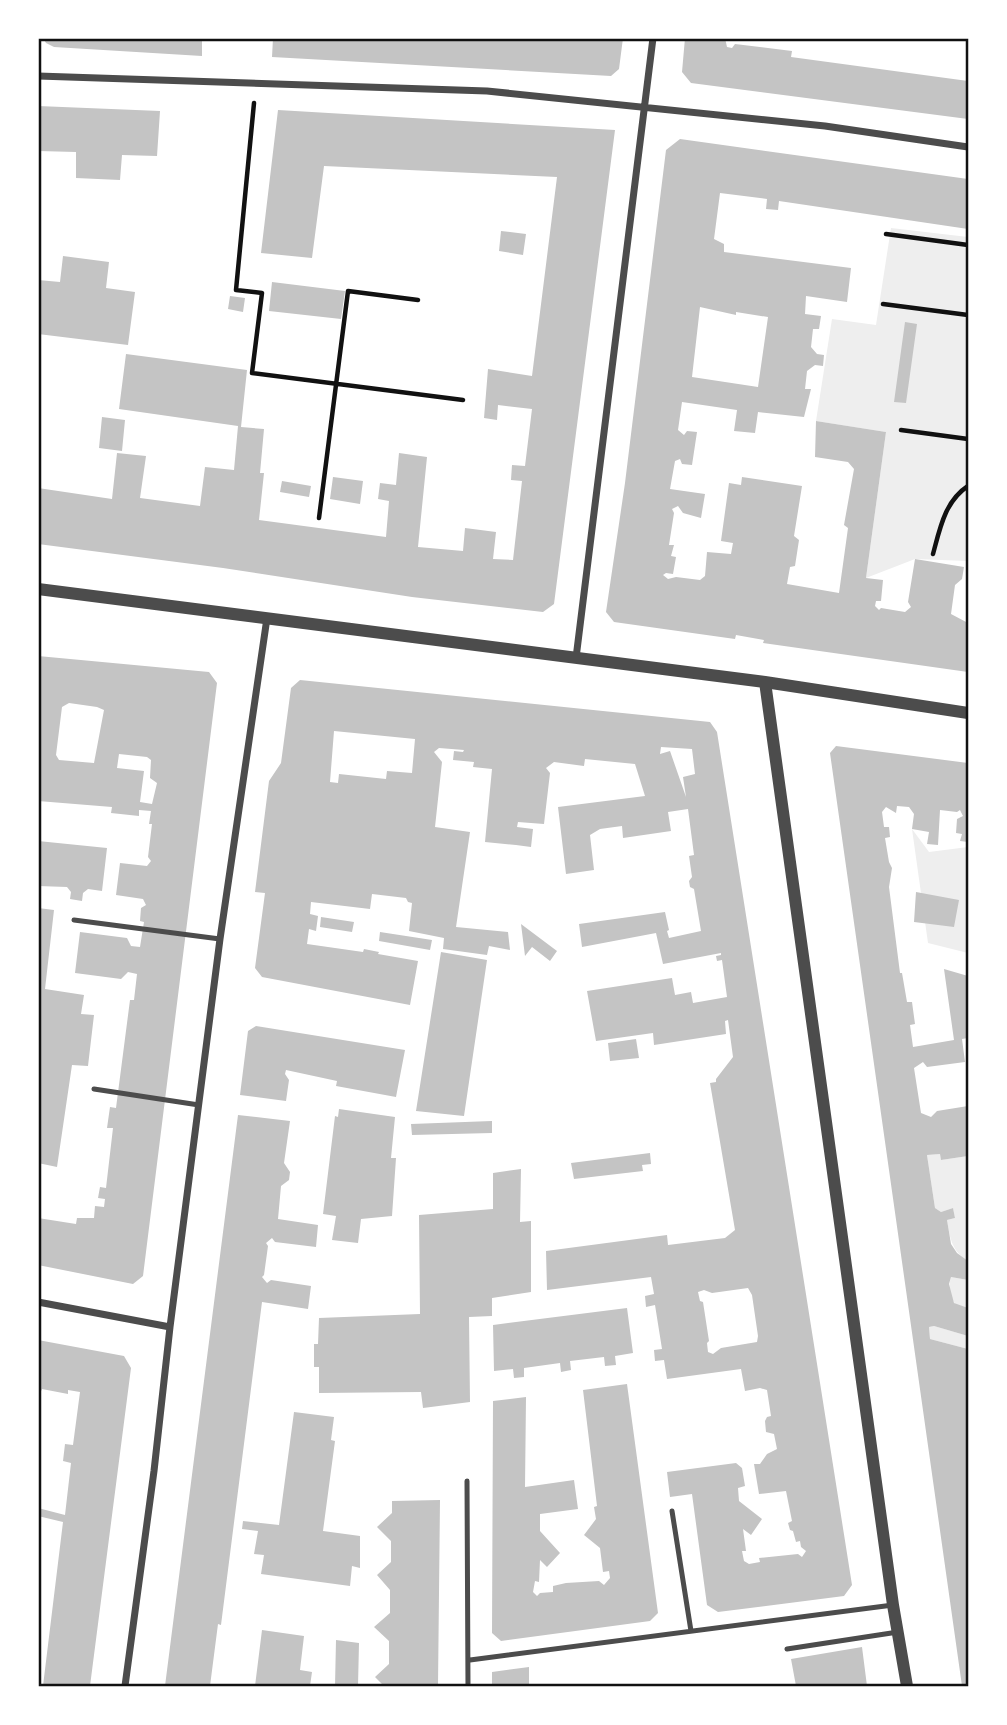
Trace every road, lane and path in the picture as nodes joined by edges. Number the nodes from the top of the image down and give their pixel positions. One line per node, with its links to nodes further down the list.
1 (653, 38): 4 (street)
2 (38, 76): 3 (street)
3 (256, 84): 4 (street); 11 (path)
4 (644, 106): 5 (street); 20 (street)
5 (968, 147)
6 (886, 234): 7 (path)
7 (968, 245)
8 (418, 300): 11 (path)
9 (883, 304): 10 (path)
10 (968, 316)
11 (337, 384): 12 (path); 16 (path)
12 (463, 400)
13 (901, 430): 14 (path)
14 (968, 439)
15 (968, 486): 17 (path)
16 (320, 519)
17 (933, 554)
18 (38, 589): 19 (street)
19 (267, 618): 20 (street); 24 (street)
20 (576, 658): 21 (street)
21 (765, 682): 22 (street); 31 (street)
22 (968, 713)
23 (74, 920): 24 (lane)
24 (220, 939): 26 (street)
25 (94, 1089): 26 (lane)
26 (199, 1105): 28 (street)
27 (38, 1302): 28 (street)
28 (170, 1327): 36 (street)
29 (467, 1481): 35 (lane)
30 (672, 1511): 32 (lane)
31 (893, 1605): 32 (lane); 33 (street)
32 (691, 1631): 35 (lane)
33 (898, 1632): 34 (lane); 38 (street)
34 (787, 1649)
35 (470, 1660): 37 (lane)
36 (125, 1686)
37 (468, 1686)
38 (907, 1686)

